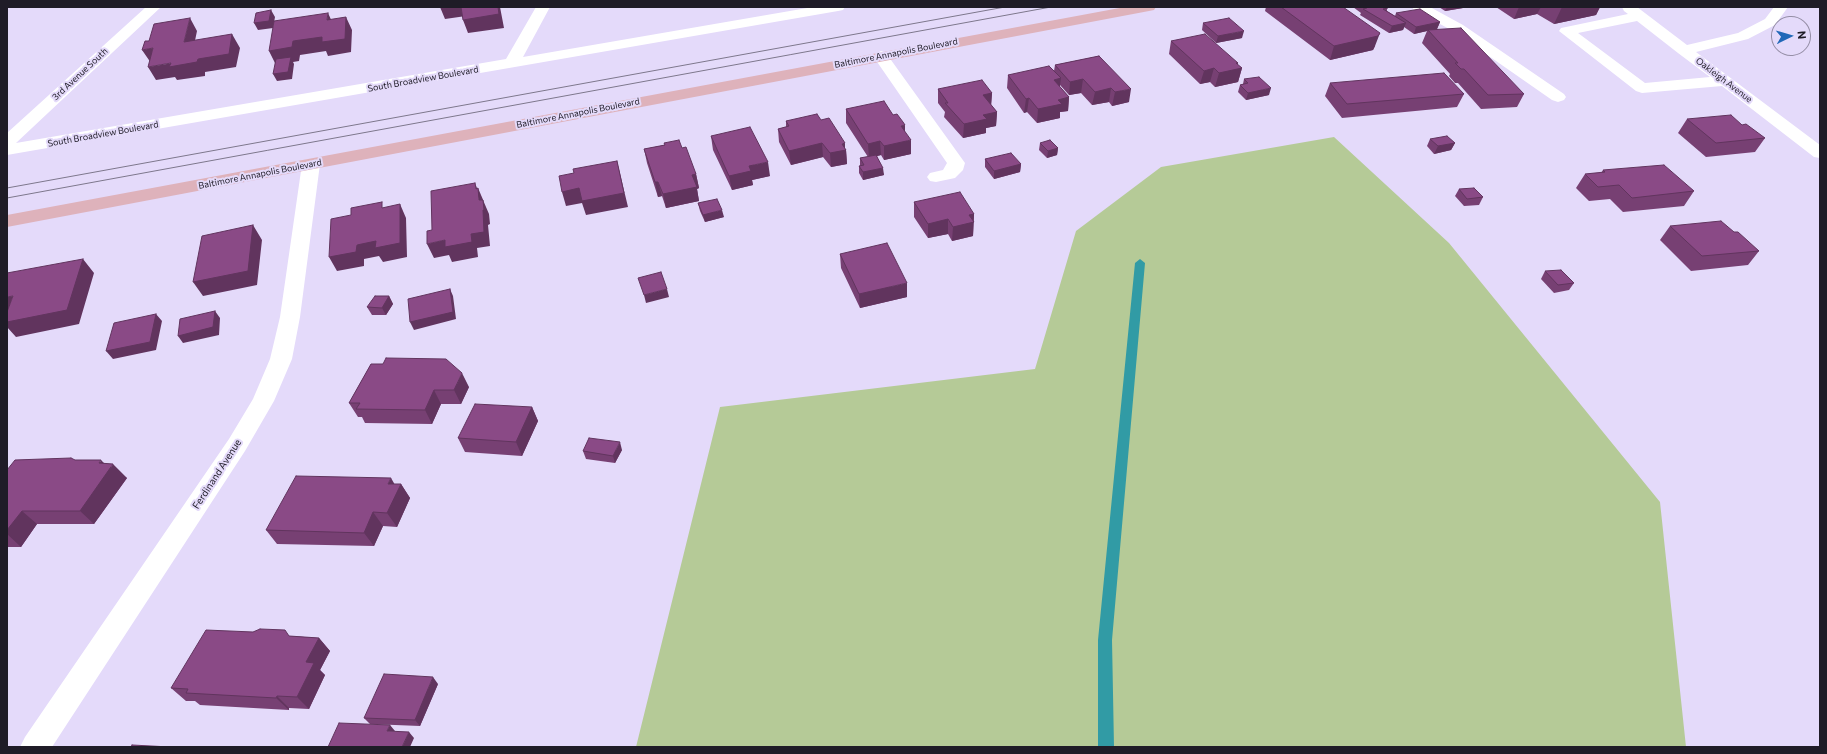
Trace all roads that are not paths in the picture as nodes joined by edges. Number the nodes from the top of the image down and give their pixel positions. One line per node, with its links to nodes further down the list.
1 (154, 7): 13 (street, 3rd Avenue South)
2 (543, 7): 10 (street)
3 (838, 7): 10 (street, South Broadview Boulevard)
4 (1149, 7): 9 (main road, Baltimore Annapolis Boulevard)
5 (1419, 7): 12 (street)
6 (1781, 7): 8 (street)
7 (1634, 12): 8 (street, Oakleigh Avenue); 11 (street)
8 (1683, 50): 11 (street, Oakleigh Avenue)
9 (881, 56): 16 (main road, Baltimore Annapolis Boulevard); 17 (street)
10 (512, 64): 14 (street, South Broadview Boulevard)
11 (1725, 81): 15 (street, Oakleigh Avenue)
12 (1558, 97)
13 (7, 142)
14 (7, 150)
15 (1820, 153)
16 (311, 164): 18 (main road, Baltimore Annapolis Boulevard); 19 (street, Ferdinand Avenue)
17 (936, 176)
18 (7, 221)
19 (35, 747)

